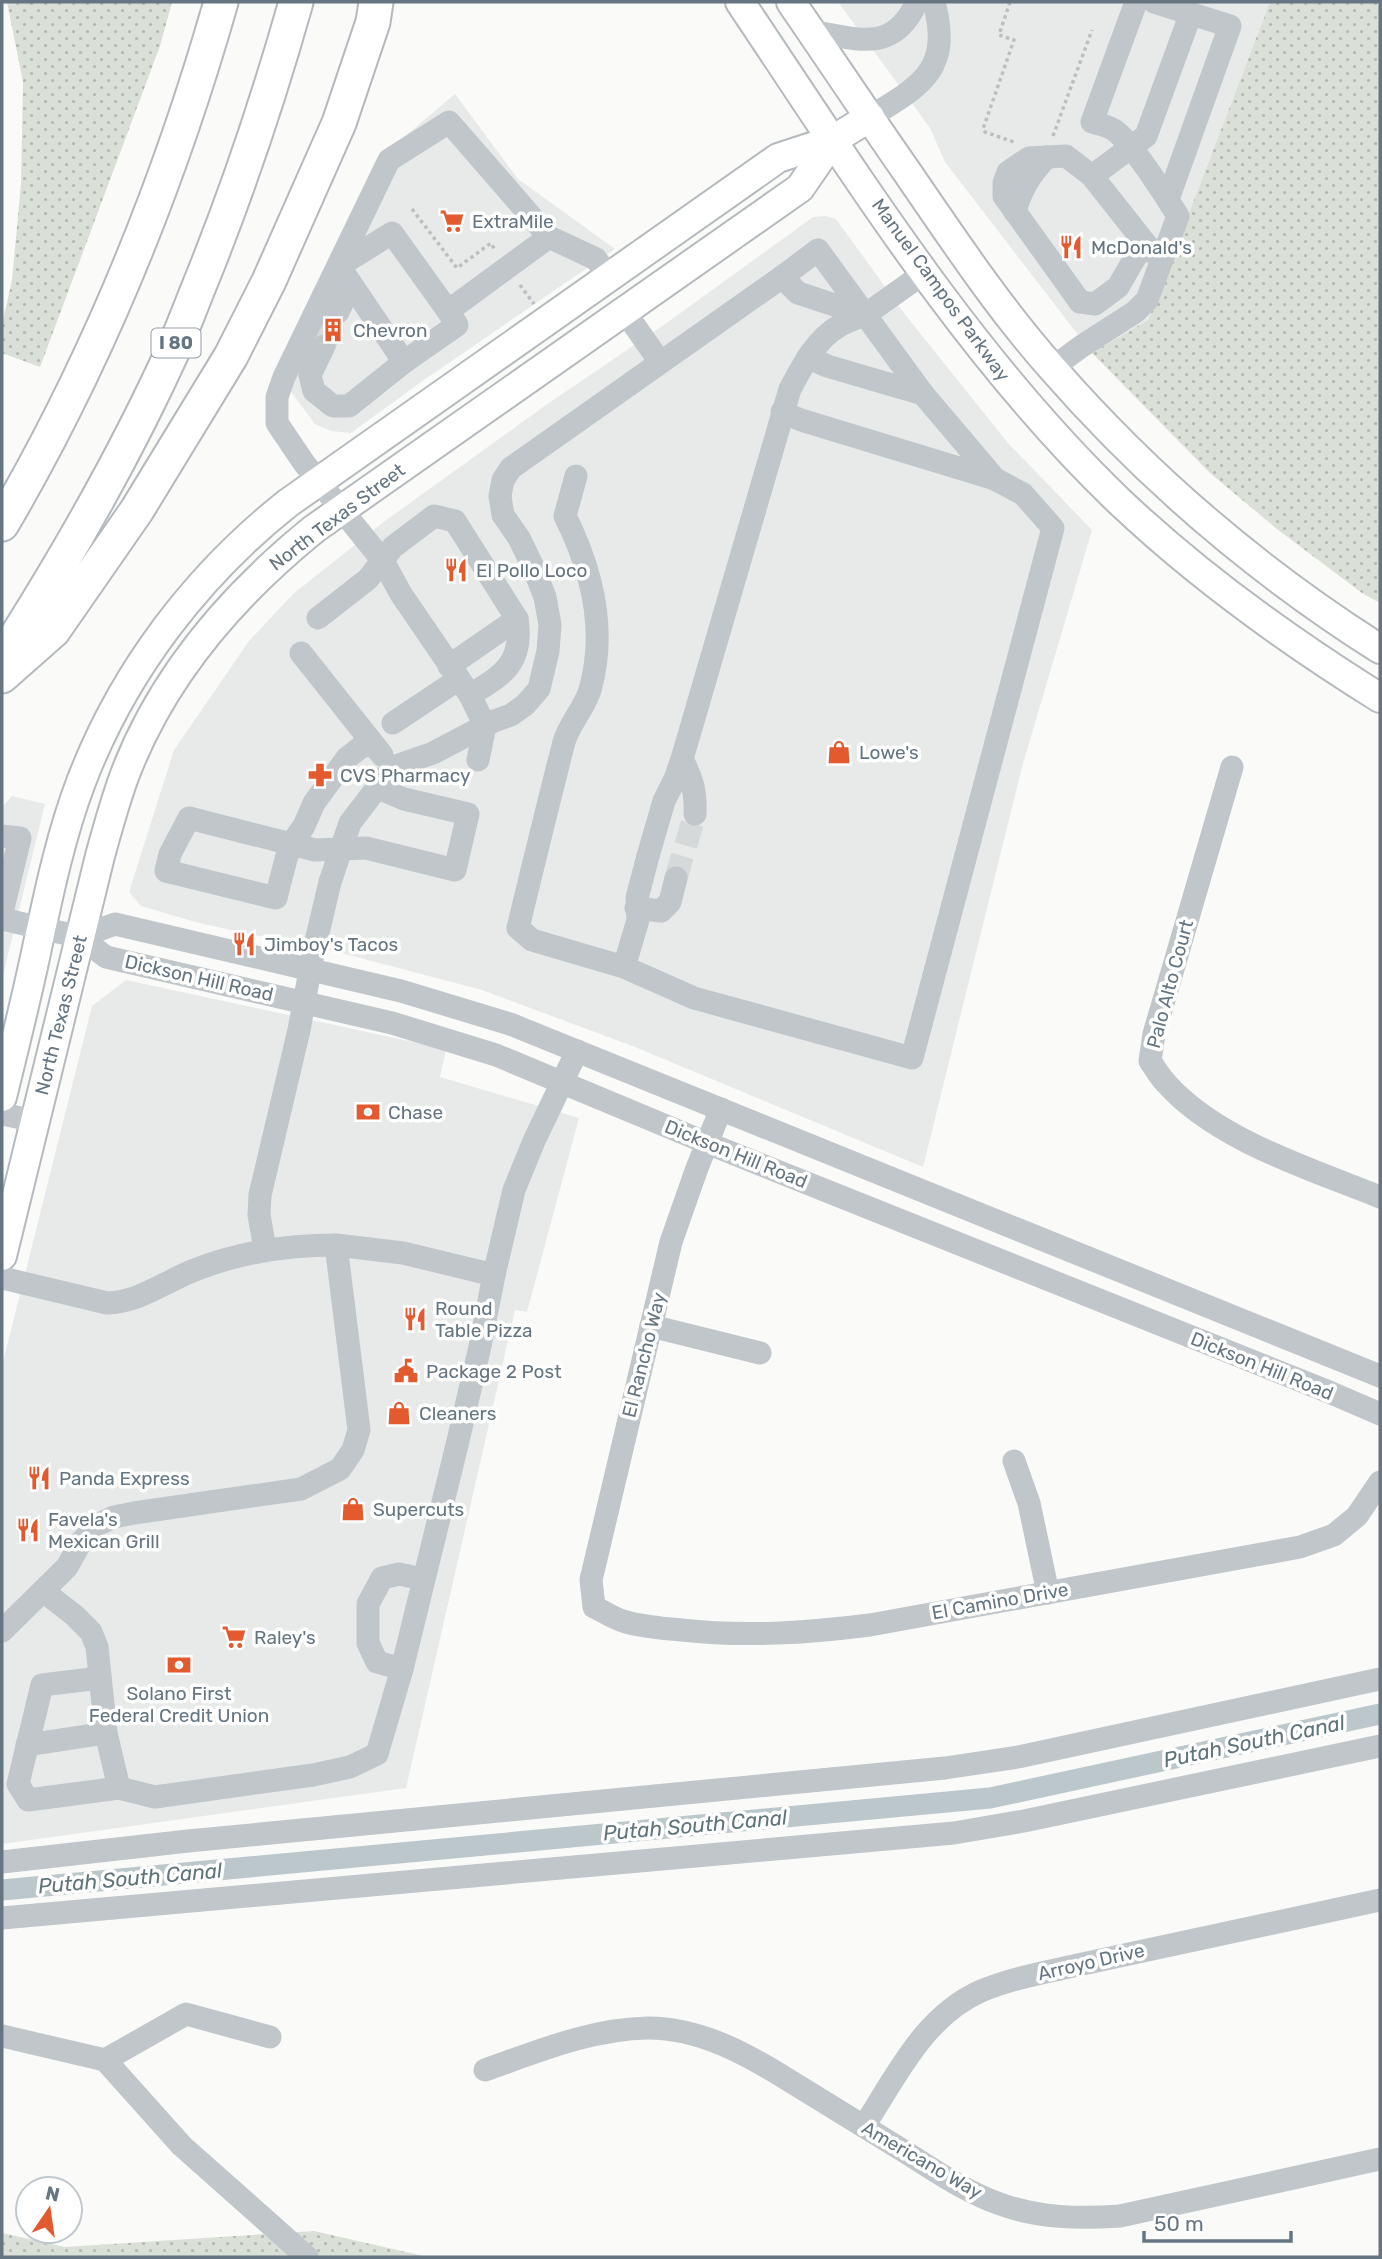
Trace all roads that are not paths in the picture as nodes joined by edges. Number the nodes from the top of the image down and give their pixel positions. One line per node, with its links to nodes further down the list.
1 (221, 2): 38 (highway)
2 (296, 2): 44 (highway, I 80)
3 (740, 2): 13 (main road, Manuel Campos Parkway)
4 (791, 2): 11 (main road, Manuel Campos Parkway)
5 (917, 2): 11 (street)
6 (934, 2): 12 (street)
7 (1136, 2): 14 (street)
8 (1154, 2): 10 (street)
9 (378, 8): 45 (highway)
10 (1191, 13): 14 (street); 16 (street)
11 (811, 31): 12 (main road, Manuel Campos Parkway)
12 (870, 117): 13 (main road, North Texas Street); 31 (main road, Manuel Campos Parkway)
13 (833, 140): 19 (main road, Manuel Campos Parkway); 21 (main road, North Texas Street); 25 (main road, North Texas Street)
14 (1131, 149): 15 (street); 16 (street)
15 (1092, 176): 18 (street); 18 (street)
16 (1168, 199): 18 (street)
17 (549, 236): 20 (street); 21 (street); 23 (street)
18 (1155, 251): 31 (street)
19 (924, 273): 26 (street); 47 (main road, Manuel Campos Parkway)
20 (345, 275): 23 (street); 24 (street); 29 (street); 36 (street)
21 (609, 277): 36 (main road, North Texas Street)
22 (782, 277): 26 (street); 26 (street); 30 (street)
23 (448, 311): 29 (street)
24 (338, 312)
25 (625, 312): 30 (street); 37 (main road, North Texas Street)
26 (865, 314): 28 (street); 32 (street)
27 (324, 346): 29 (street)
28 (808, 357): 32 (street); 33 (street)
29 (404, 362)
30 (660, 362): 49 (street)
31 (1052, 368): 42 (main road, Manuel Campos Parkway)
32 (923, 394): 35 (street)
33 (782, 412): 35 (street); 51 (street)
34 (576, 477): 66 (street)
35 (995, 479): 66 (street)
36 (318, 481): 37 (street); 64 (main road, North Texas Street)
37 (341, 510): 39 (street); 65 (main road, North Texas Street)
38 (2, 524)
39 (383, 561): 40 (street); 41 (street); 46 (street)
40 (318, 618)
41 (517, 620): 46 (street); 46 (street)
42 (1380, 649)
43 (301, 653): 50 (street)
44 (2, 659)
45 (2, 676)
46 (459, 680): 48 (street); 49 (street)
47 (1380, 698)
48 (393, 723)
49 (485, 726): 52 (street); 53 (street)
50 (373, 744): 53 (street); 58 (street)
51 (682, 759): 56 (street); 61 (street)
52 (478, 760)
53 (393, 767): 55 (street)
54 (1232, 767): 76 (street, Palo Alto Court)
55 (379, 788): 59 (street); 59 (street)
56 (695, 814)
57 (11, 837): 62 (street)
58 (292, 843): 58 (street); 59 (street)
59 (342, 849): 67 (street)
60 (676, 878): 61 (street)
61 (636, 908): 66 (street)
62 (2, 912)
63 (2, 919): 64 (street, Dickson Hill Road)
64 (42, 928): 65 (street, Dickson Hill Road); 71 (main road, North Texas Street)
65 (80, 937): 67 (street, Dickson Hill Road); 68 (street, Dickson Hill Road); 74 (main road, North Texas Street)
66 (624, 967)
67 (310, 970): 68 (street); 69 (street, Dickson Hill Road)
68 (304, 1003): 70 (street, Dickson Hill Road); 78 (street)
69 (577, 1051): 70 (street); 72 (street, Dickson Hill Road)
70 (564, 1082): 75 (street, Dickson Hill Road); 80 (street)
71 (2, 1097)
72 (721, 1109): 75 (street, El Rancho Way); 84 (street, Dickson Hill Road)
73 (2, 1114): 74 (street)
74 (35, 1121): 79 (main road, North Texas Street)
75 (707, 1143): 82 (street, El Rancho Way); 85 (street, Dickson Hill Road)
76 (1380, 1197)
77 (336, 1245): 78 (street); 80 (street); 89 (street)
78 (265, 1249): 81 (street)
79 (2, 1256)
80 (494, 1275): 88 (street)
81 (2, 1278)
82 (651, 1326): 83 (street); 91 (street, El Rancho Way)
83 (760, 1353)
84 (1380, 1376)
85 (1380, 1414)
86 (1014, 1461): 90 (street)
87 (1380, 1482): 90 (street, El Camino Drive)
88 (424, 1579): 93 (street); 93 (street)
89 (43, 1591): 92 (street); 94 (street)
90 (1048, 1593): 91 (street, El Camino Drive)
91 (594, 1607)
92 (2, 1631)
93 (402, 1669): 99 (street)
94 (100, 1678): 96 (street); 97 (street)
95 (1380, 1679): 100 (street)
96 (106, 1733): 97 (street); 99 (street)
97 (27, 1745): 99 (street)
98 (1380, 1746): 102 (street)
99 (118, 1788)
100 (2, 1862)
101 (1380, 1900): 107 (street, Arroyo Drive)
102 (2, 1918)
103 (2, 2036): 105 (street)
104 (270, 2038): 105 (street)
105 (105, 2060): 109 (street)
106 (485, 2070): 107 (street, Americano Way)
107 (864, 2126): 108 (street, Americano Way)
108 (1380, 2160)
109 (307, 2257)

